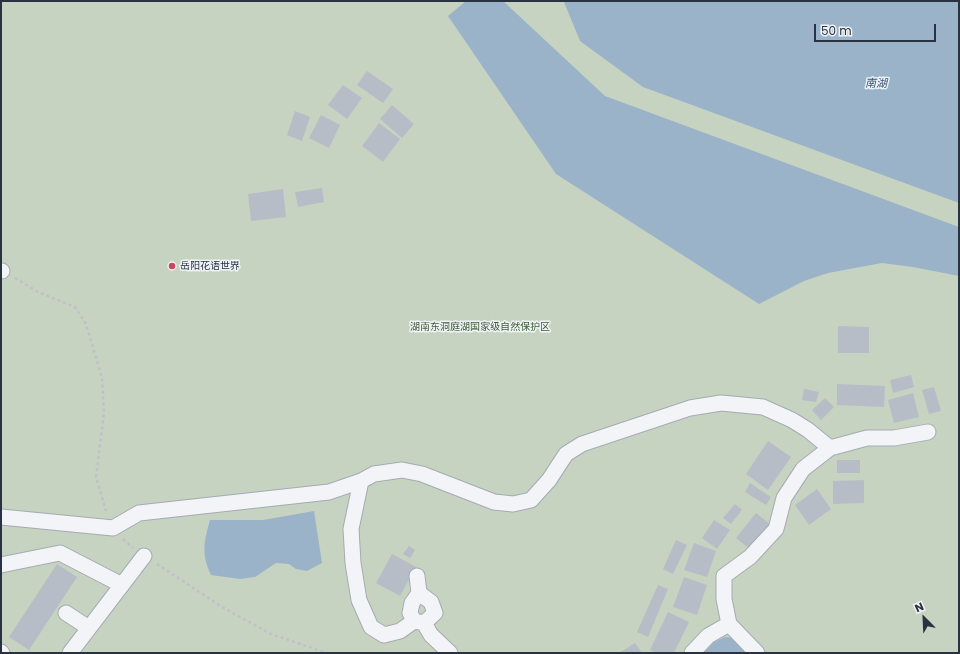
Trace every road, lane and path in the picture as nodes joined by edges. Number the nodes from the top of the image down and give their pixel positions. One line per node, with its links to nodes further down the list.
1 (2, 271): 6 (path)
2 (928, 432): 3 (street)
3 (830, 448): 4 (street); 14 (street)
4 (362, 481): 6 (street); 13 (street)
5 (1, 517): 6 (street)
6 (113, 528): 7 (path)
7 (144, 556): 10 (street); 17 (path)
8 (1, 565): 10 (street)
9 (417, 576): 11 (street)
10 (122, 585): 15 (street)
11 (419, 593): 13 (street); 13 (street)
12 (66, 613): 15 (street)
13 (419, 622): 18 (street)
14 (729, 624): 19 (street); 20 (street)
15 (89, 628): 16 (street)
16 (70, 653)
17 (327, 653)
18 (450, 653)
19 (692, 653)
20 (757, 653)

